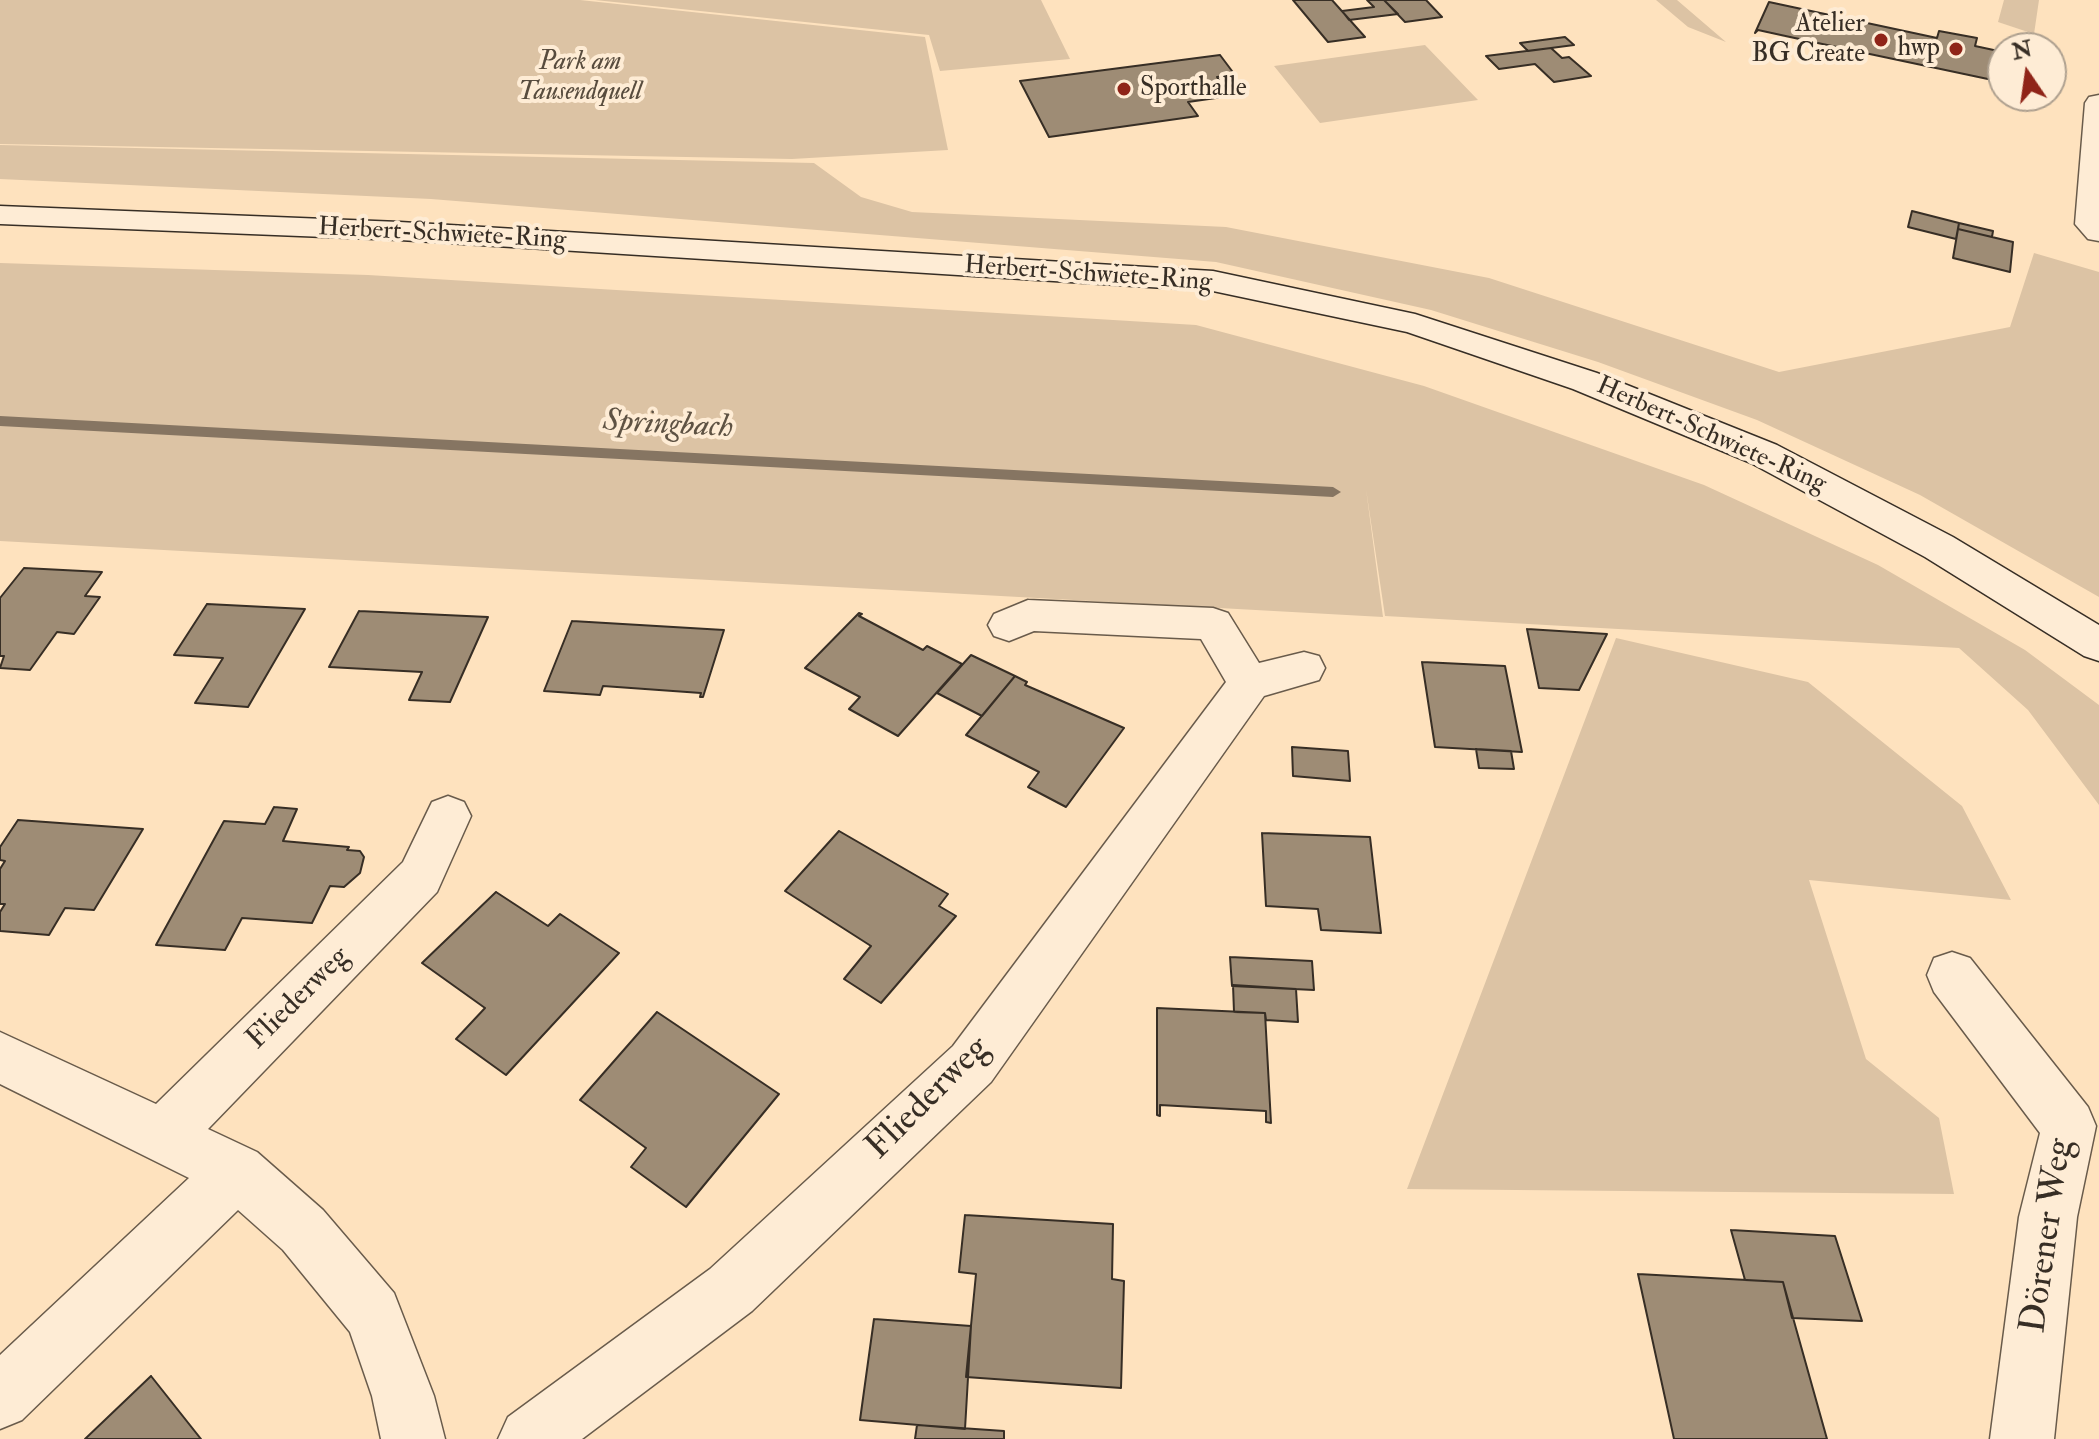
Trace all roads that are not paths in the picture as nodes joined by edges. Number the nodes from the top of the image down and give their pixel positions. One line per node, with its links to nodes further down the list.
1 (2099, 103): 3 (street)
2 (0, 215): 5 (street, Herbert-Schwiete-Ring)
3 (2099, 232)
4 (1009, 625): 7 (street)
5 (2099, 645)
6 (1304, 668): 7 (street)
7 (1249, 683): 15 (street, Fliederweg)
8 (448, 816): 11 (street, Fliederweg)
9 (1952, 975): 16 (street, Dörener Weg)
10 (0, 1057): 11 (street)
11 (165, 1134): 12 (street)
12 (237, 1172): 13 (street); 14 (street)
13 (0, 1398)
14 (413, 1439)
15 (530, 1439)
16 (2022, 1439)

